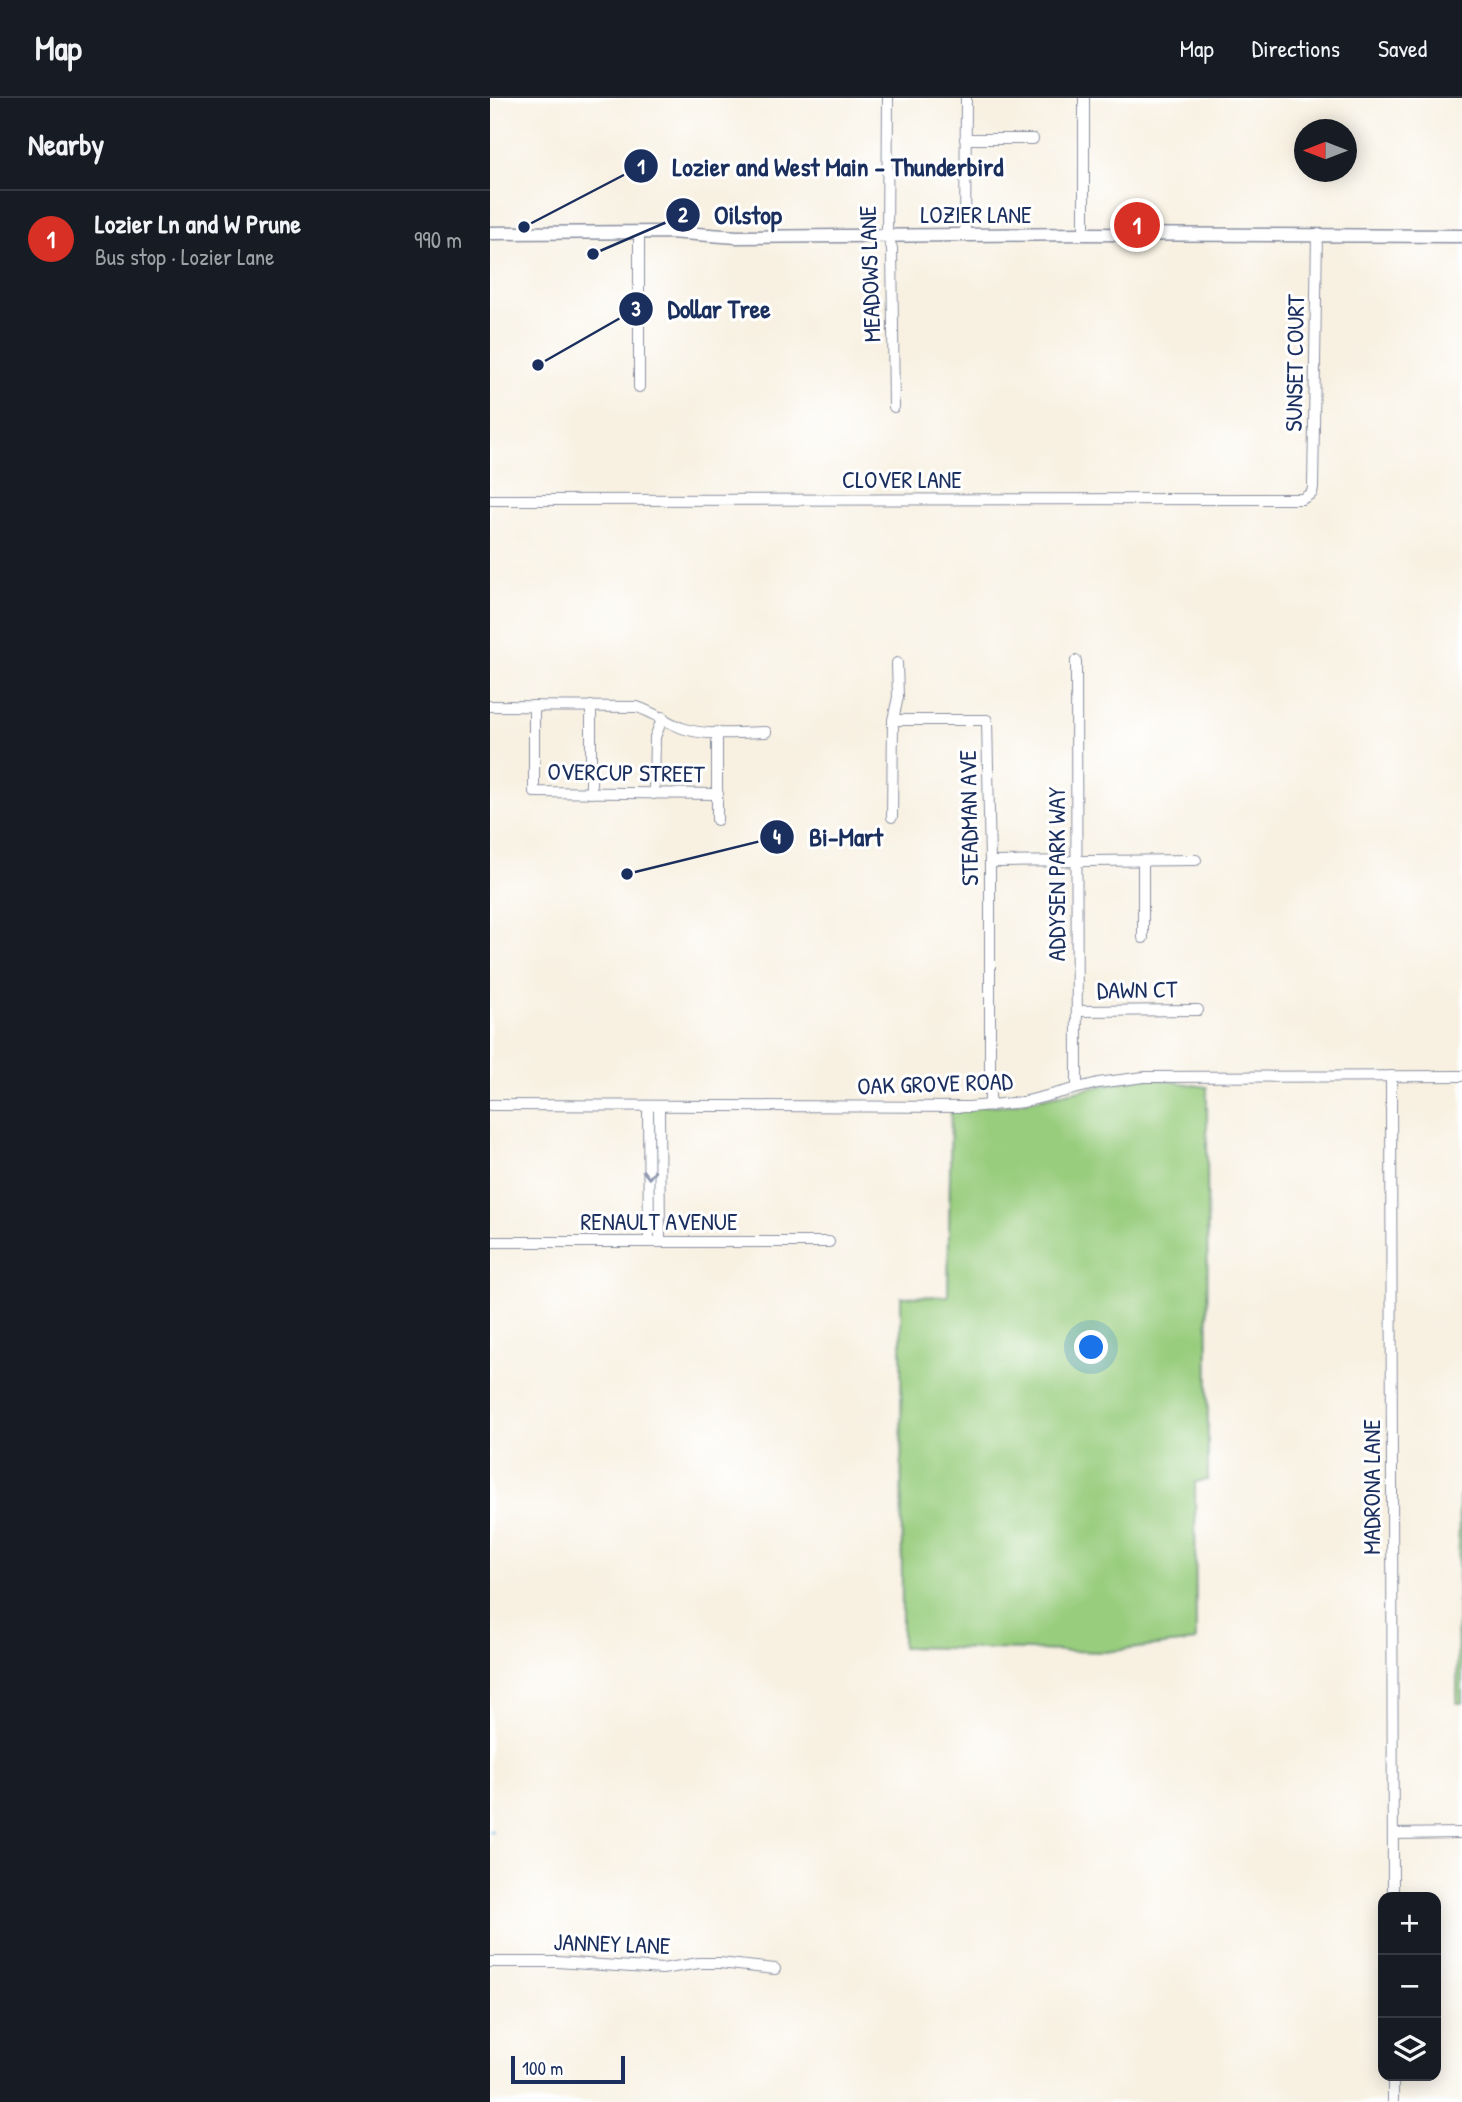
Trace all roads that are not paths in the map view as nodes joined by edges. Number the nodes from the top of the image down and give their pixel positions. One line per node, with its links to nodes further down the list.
1 (888, 98): 10 (street, MEADOWS LANE)
2 (965, 98): 4 (street)
3 (1084, 98): 8 (street)
4 (965, 139): 5 (street); 11 (street)
5 (1033, 139)
6 (639, 232): 7 (main road, LOZIER LANE); 10 (main road, LOZIER LANE); 13 (street)
7 (490, 233)
8 (1084, 234): 9 (main road, LOZIER LANE); 11 (main road, LOZIER LANE)
9 (1317, 234): 12 (main road, LOZIER LANE); 15 (street, SUNSET COURT)
10 (887, 236): 11 (main road, LOZIER LANE); 14 (street, MEADOWS LANE)
11 (965, 236)
12 (1462, 236)
13 (639, 387)
14 (894, 407)
15 (1312, 493): 16 (street, CLOVER LANE)
16 (490, 500)
17 (1076, 661): 34 (street, ADDYSEN PARK WAY)
18 (897, 663): 23 (street)
19 (490, 706): 20 (street)
20 (534, 706): 21 (street); 26 (street, OVERCUP STREET)
21 (592, 706): 22 (street); 26 (street)
22 (663, 717): 24 (street); 27 (street)
23 (893, 720): 29 (street); 33 (street, STEADMAN AVE)
24 (717, 732): 25 (street); 28 (street)
25 (766, 732)
26 (591, 793): 27 (street, OVERCUP STREET)
27 (654, 794): 28 (street, OVERCUP STREET)
28 (718, 794): 30 (street)
29 (892, 817)
30 (718, 820)
31 (1196, 860): 32 (street)
32 (1143, 861): 34 (street); 35 (street)
33 (990, 862): 34 (street); 42 (street, STEADMAN AVE)
34 (1078, 862): 37 (street, ADDYSEN PARK WAY)
35 (1143, 939)
36 (1198, 1010): 37 (street, DAWN CT)
37 (1077, 1011): 40 (street, ADDYSEN PARK WAY)
38 (1391, 1076): 39 (street, OAK GROVE ROAD); 40 (street, OAK GROVE ROAD); 48 (street, MADRONA LANE)
39 (1462, 1076)
40 (1077, 1087): 42 (street, OAK GROVE ROAD)
41 (490, 1105): 43 (street, OAK GROVE ROAD)
42 (990, 1106): 43 (street, OAK GROVE ROAD)
43 (654, 1107): 45 (street)
44 (490, 1242): 45 (street, RENAULT AVENUE)
45 (654, 1242): 46 (street, RENAULT AVENUE)
46 (829, 1242)
47 (1462, 1833): 48 (street)
48 (1393, 1834): 49 (street, MADRONA LANE)
49 (1393, 1892)
50 (490, 1962): 51 (street, JANNEY LANE)
51 (775, 1969)
52 (1393, 2081): 53 (street)
53 (1393, 2102)

